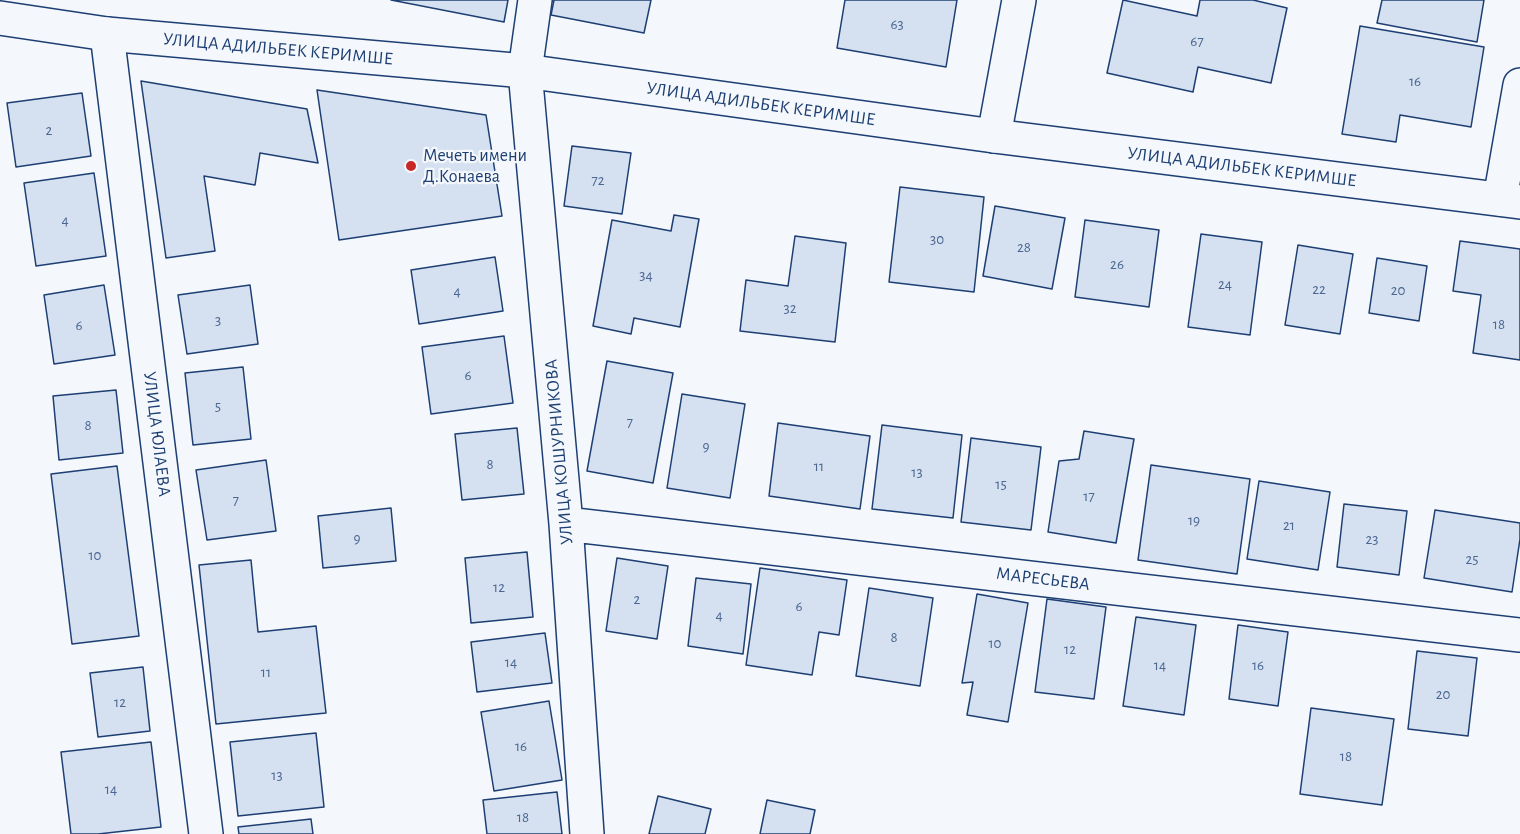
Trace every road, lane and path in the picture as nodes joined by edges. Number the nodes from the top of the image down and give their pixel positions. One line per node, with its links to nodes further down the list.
1 (536, 0): 5 (street, УЛИЦА КОШУРНИКОВА)
2 (1019, 0): 7 (street)
3 (0, 18): 4 (street, УЛИЦА АДИЛЬБЕК КЕРИМШЕ)
4 (107, 34): 5 (street, УЛИЦА АДИЛЬБЕК КЕРИМШЕ); 11 (street, УЛИЦА ЮЛАЕВА)
5 (525, 71): 7 (street, УЛИЦА АДИЛЬБЕК КЕРИМШЕ); 9 (street, УЛИЦА КОШУРНИКОВА)
6 (1520, 85): 8 (street)
7 (994, 136): 8 (street, УЛИЦА АДИЛЬБЕК КЕРИМШЕ)
8 (1510, 201)
9 (566, 524): 10 (street, МАРЕСЬЕВА); 12 (street, УЛИЦА КОШУРНИКОВА)
10 (1520, 635)
11 (206, 834)
12 (587, 834)

